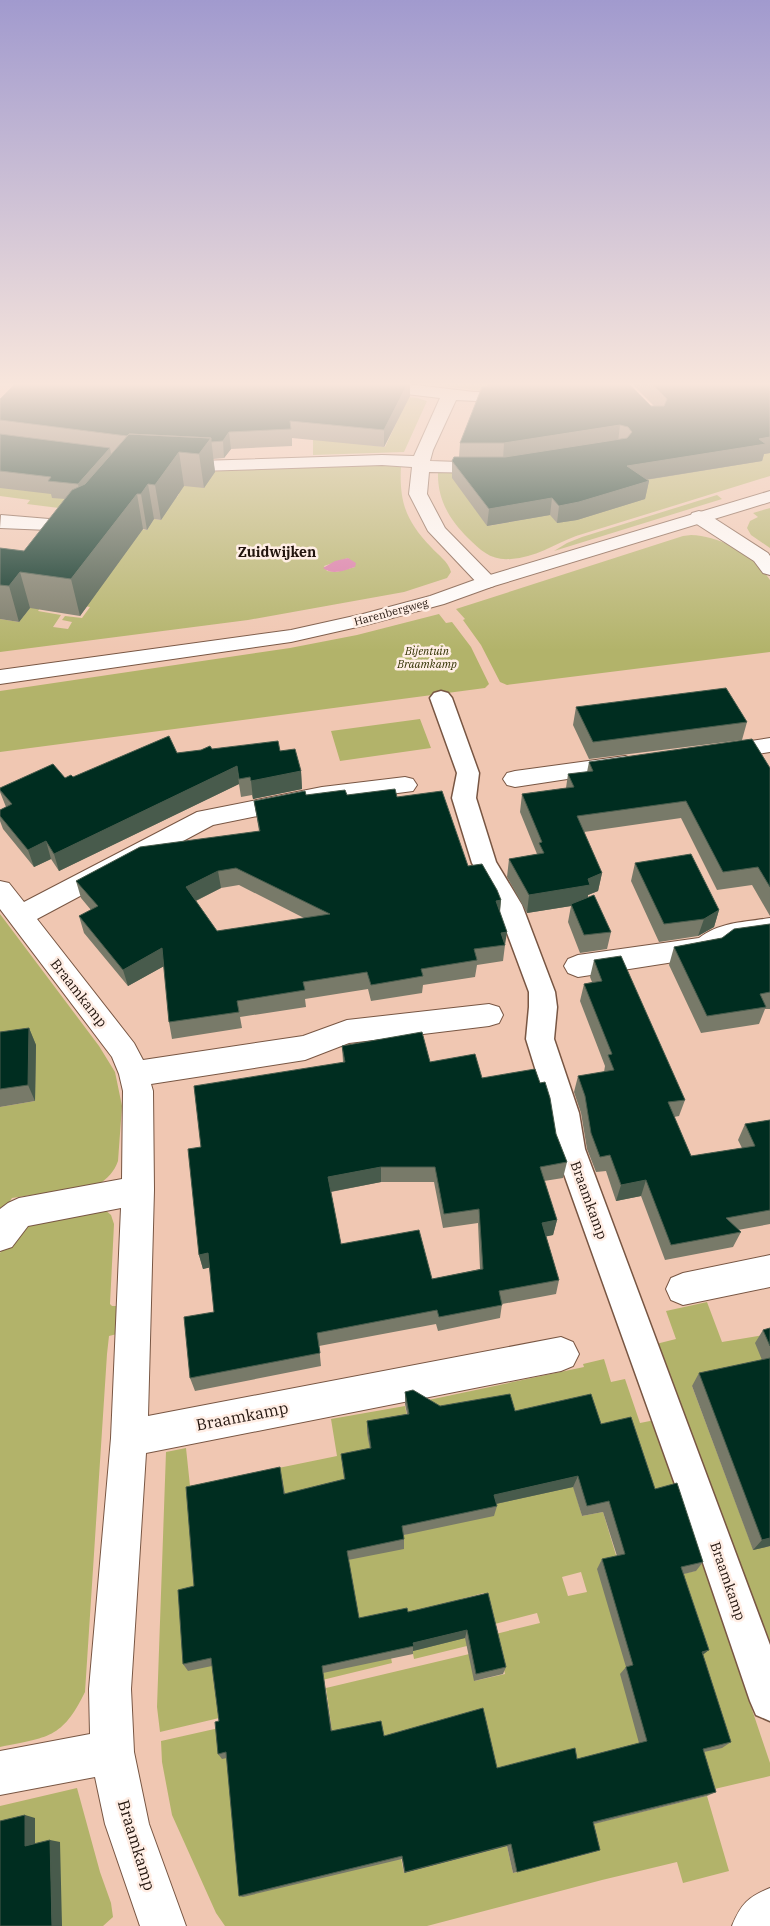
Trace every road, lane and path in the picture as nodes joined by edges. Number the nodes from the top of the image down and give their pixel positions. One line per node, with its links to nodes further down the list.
1 (420, 471): 7 (street)
2 (770, 496): 4 (street, Harenbergweg)
3 (91, 506): 5 (street)
4 (699, 518): 6 (street); 7 (street, Harenbergweg)
5 (0, 522)
6 (770, 569)
7 (487, 582): 8 (street, Harenbergweg)
8 (0, 677)
9 (441, 698): 26 (street, Braamkamp)
10 (770, 745): 11 (street)
11 (701, 754)
12 (642, 762): 13 (street)
13 (515, 779)
14 (405, 785): 15 (street, Braamkamp)
15 (10, 903): 19 (street, Braamkamp)
16 (770, 928): 17 (street)
17 (578, 966)
18 (489, 1015): 19 (street)
19 (134, 1074): 20 (street, Braamkamp)
20 (138, 1190): 21 (street); 25 (street, Braamkamp)
21 (0, 1236)
22 (770, 1271): 23 (street)
23 (683, 1289)
24 (561, 1354): 25 (street, Braamkamp)
25 (129, 1438): 27 (street, Braamkamp)
26 (770, 1701)
27 (112, 1752): 28 (street); 30 (street, Braamkamp)
28 (0, 1773)
29 (770, 1911): 31 (street)
30 (153, 1920)
31 (755, 1926)

